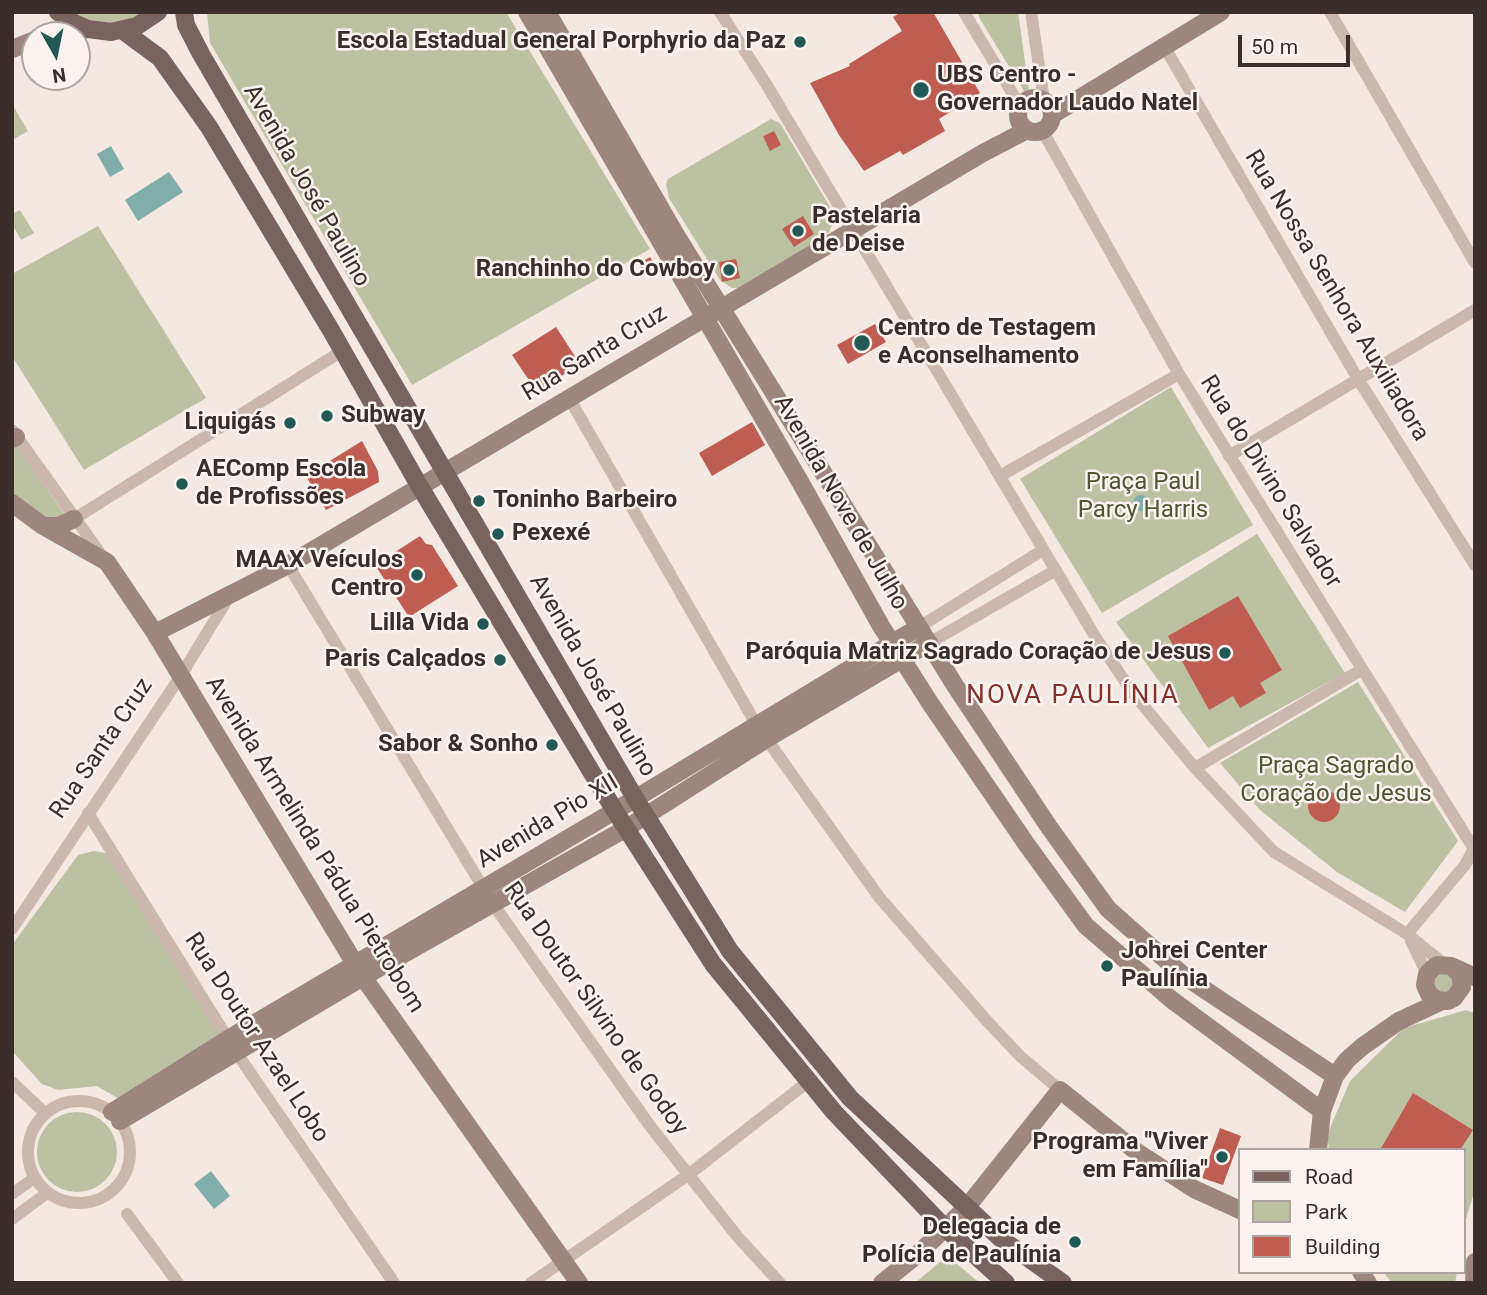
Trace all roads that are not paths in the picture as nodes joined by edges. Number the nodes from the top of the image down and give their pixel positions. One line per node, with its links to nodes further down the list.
1 (158, 12): 11 (main road)
2 (184, 12): 26 (main road, Avenida José Paulino)
3 (527, 12): 19 (street, Avenida Nove de Julho)
4 (547, 12): 17 (street, Avenida Nove de Julho)
5 (720, 12): 15 (street)
6 (964, 12): 14 (street, Rua do Divino Salvador)
7 (1031, 12): 13 (street)
8 (1221, 12): 12 (street)
9 (1329, 12): 16 (street)
10 (91, 30): 11 (main road)
11 (122, 30): 20 (main road, Avenida José Paulino)
12 (1164, 46): 13 (street); 22 (street, Rua Nossa Senhora Auxiliadora)
13 (1048, 106): 14 (street); 14 (street, Rua Santa Cruz)
14 (1027, 121): 15 (street, Rua Santa Cruz); 21 (street, Rua do Divino Salvador)
15 (853, 230): 17 (street, Rua Santa Cruz); 27 (street)
16 (1475, 263)
17 (723, 307): 19 (street, Rua Santa Cruz); 38 (street, Avenida Nove de Julho)
18 (1475, 310): 22 (street)
19 (705, 318): 23 (street, Rua Santa Cruz); 41 (street, Avenida Nove de Julho)
20 (342, 351): 28 (main road, Avenida José Paulino); 30 (street)
21 (1179, 374): 25 (street, Rua do Divino Salvador); 27 (street)
22 (1358, 379): 25 (street); 35 (street, Rua Nossa Senhora Auxiliadora)
23 (569, 398): 26 (street, Rua Santa Cruz); 44 (street)
24 (14, 435): 30 (street, Avenida Armelinda Pádua Pietrobom)
25 (1229, 456): 42 (street, Rua do Divino Salvador)
26 (444, 472): 28 (street, Rua Santa Cruz); 48 (main road, Avenida José Paulino)
27 (1000, 476): 32 (street)
28 (420, 487): 34 (street, Rua Santa Cruz); 49 (main road, Avenida José Paulino)
29 (12, 503): 31 (street)
30 (75, 519): 31 (street); 33 (street, Avenida Armelinda Pádua Pietrobom)
31 (43, 526): 33 (street)
32 (1043, 550): 36 (street); 38 (street, Avenida Pio XII)
33 (107, 562): 39 (street, Avenida Armelinda Pádua Pietrobom)
34 (288, 565): 37 (street, Rua Santa Cruz); 54 (street, Rua Doutor Silvino de Godoy)
35 (1475, 565)
36 (1056, 570): 40 (street, Avenida Pio XII); 45 (street)
37 (230, 595): 39 (street, Rua Santa Cruz); 43 (street, Rua Santa Cruz)
38 (919, 627): 40 (street, Avenida Nove de Julho); 41 (street, Avenida Pio XII)
39 (155, 633): 43 (street, Avenida Armelinda Pádua Pietrobom)
40 (929, 643): 41 (street, Avenida Pio XII); 66 (street, Avenida Nove de Julho)
41 (897, 652): 44 (street, Avenida Pio XII); 70 (street, Avenida Nove de Julho)
42 (1362, 670): 45 (street); 53 (street, Rua do Divino Salvador)
43 (180, 677): 50 (street, Rua Santa Cruz); 59 (street, Avenida Armelinda Pádua Pietrobom)
44 (762, 731): 46 (street, Avenida Pio XII); 47 (street, Avenida Pio XII); 69 (street)
45 (1195, 768): 57 (street)
46 (684, 769): 47 (street); 48 (street, Avenida Pio XII)
47 (694, 785): 51 (street, Avenida Pio XII)
48 (635, 798): 49 (street, Avenida Pio XII); 51 (main road, Avenida José Paulino)
49 (615, 811): 52 (main road, Avenida José Paulino); 54 (street, Avenida Pio XII)
50 (88, 813): 56 (street, Rua Santa Cruz); 65 (street, Rua Doutor Azael Lobo)
51 (646, 816): 52 (street, Avenida Pio XII); 78 (main road, Avenida José Paulino)
52 (625, 829): 55 (street, Avenida Pio XII); 67 (main road, Avenida José Paulino)
53 (1474, 848): 57 (street)
54 (483, 888): 55 (street, Rua Doutor Silvino de Godoy); 59 (street, Avenida Pio XII)
55 (493, 904): 59 (street, Avenida Pio XII); 74 (street, Rua Doutor Silvino de Godoy)
56 (12, 929)
57 (1407, 934): 58 (street); 60 (street)
58 (1448, 965): 60 (street); 61 (street); 62 (street)
59 (359, 971): 65 (street, Avenida Pio XII); 83 (street, Avenida Armelinda Pádua Pietrobom)
60 (1426, 977): 62 (street); 64 (street)
61 (1475, 977)
62 (1448, 999): 63 (street); 64 (street)
63 (1475, 1001)
64 (1398, 1021): 66 (street)
65 (232, 1045): 72 (street, Avenida Pio XII); 86 (street, Rua Doutor Azael Lobo)
66 (1335, 1076): 70 (street)
67 (808, 1081): 74 (street); 82 (main road, Avenida José Paulino)
68 (12, 1082): 71 (street)
69 (1060, 1090): 78 (street); 79 (street)
70 (1322, 1111): 73 (street)
71 (45, 1113): 72 (street); 75 (street)
72 (116, 1116): 76 (street)
73 (1318, 1148)
74 (688, 1175): 83 (street); 89 (street, Rua Doutor Silvino de Godoy)
75 (34, 1178): 76 (street); 77 (street)
76 (47, 1193): 81 (street)
77 (12, 1194)
78 (967, 1207): 82 (street); 92 (main road, Avenida José Paulino)
79 (1238, 1209)
80 (127, 1214): 85 (street)
81 (12, 1219)
82 (944, 1227): 90 (street); 91 (main road, Avenida José Paulino)
83 (563, 1260): 87 (street); 88 (street, Avenida Armelinda Pádua Pietrobom)
84 (1475, 1262): 93 (street)
85 (178, 1283)
86 (394, 1283)
87 (531, 1283)
88 (579, 1283)
89 (780, 1283)
90 (882, 1283)
91 (1006, 1283)
92 (1063, 1283)
93 (1474, 1283)

